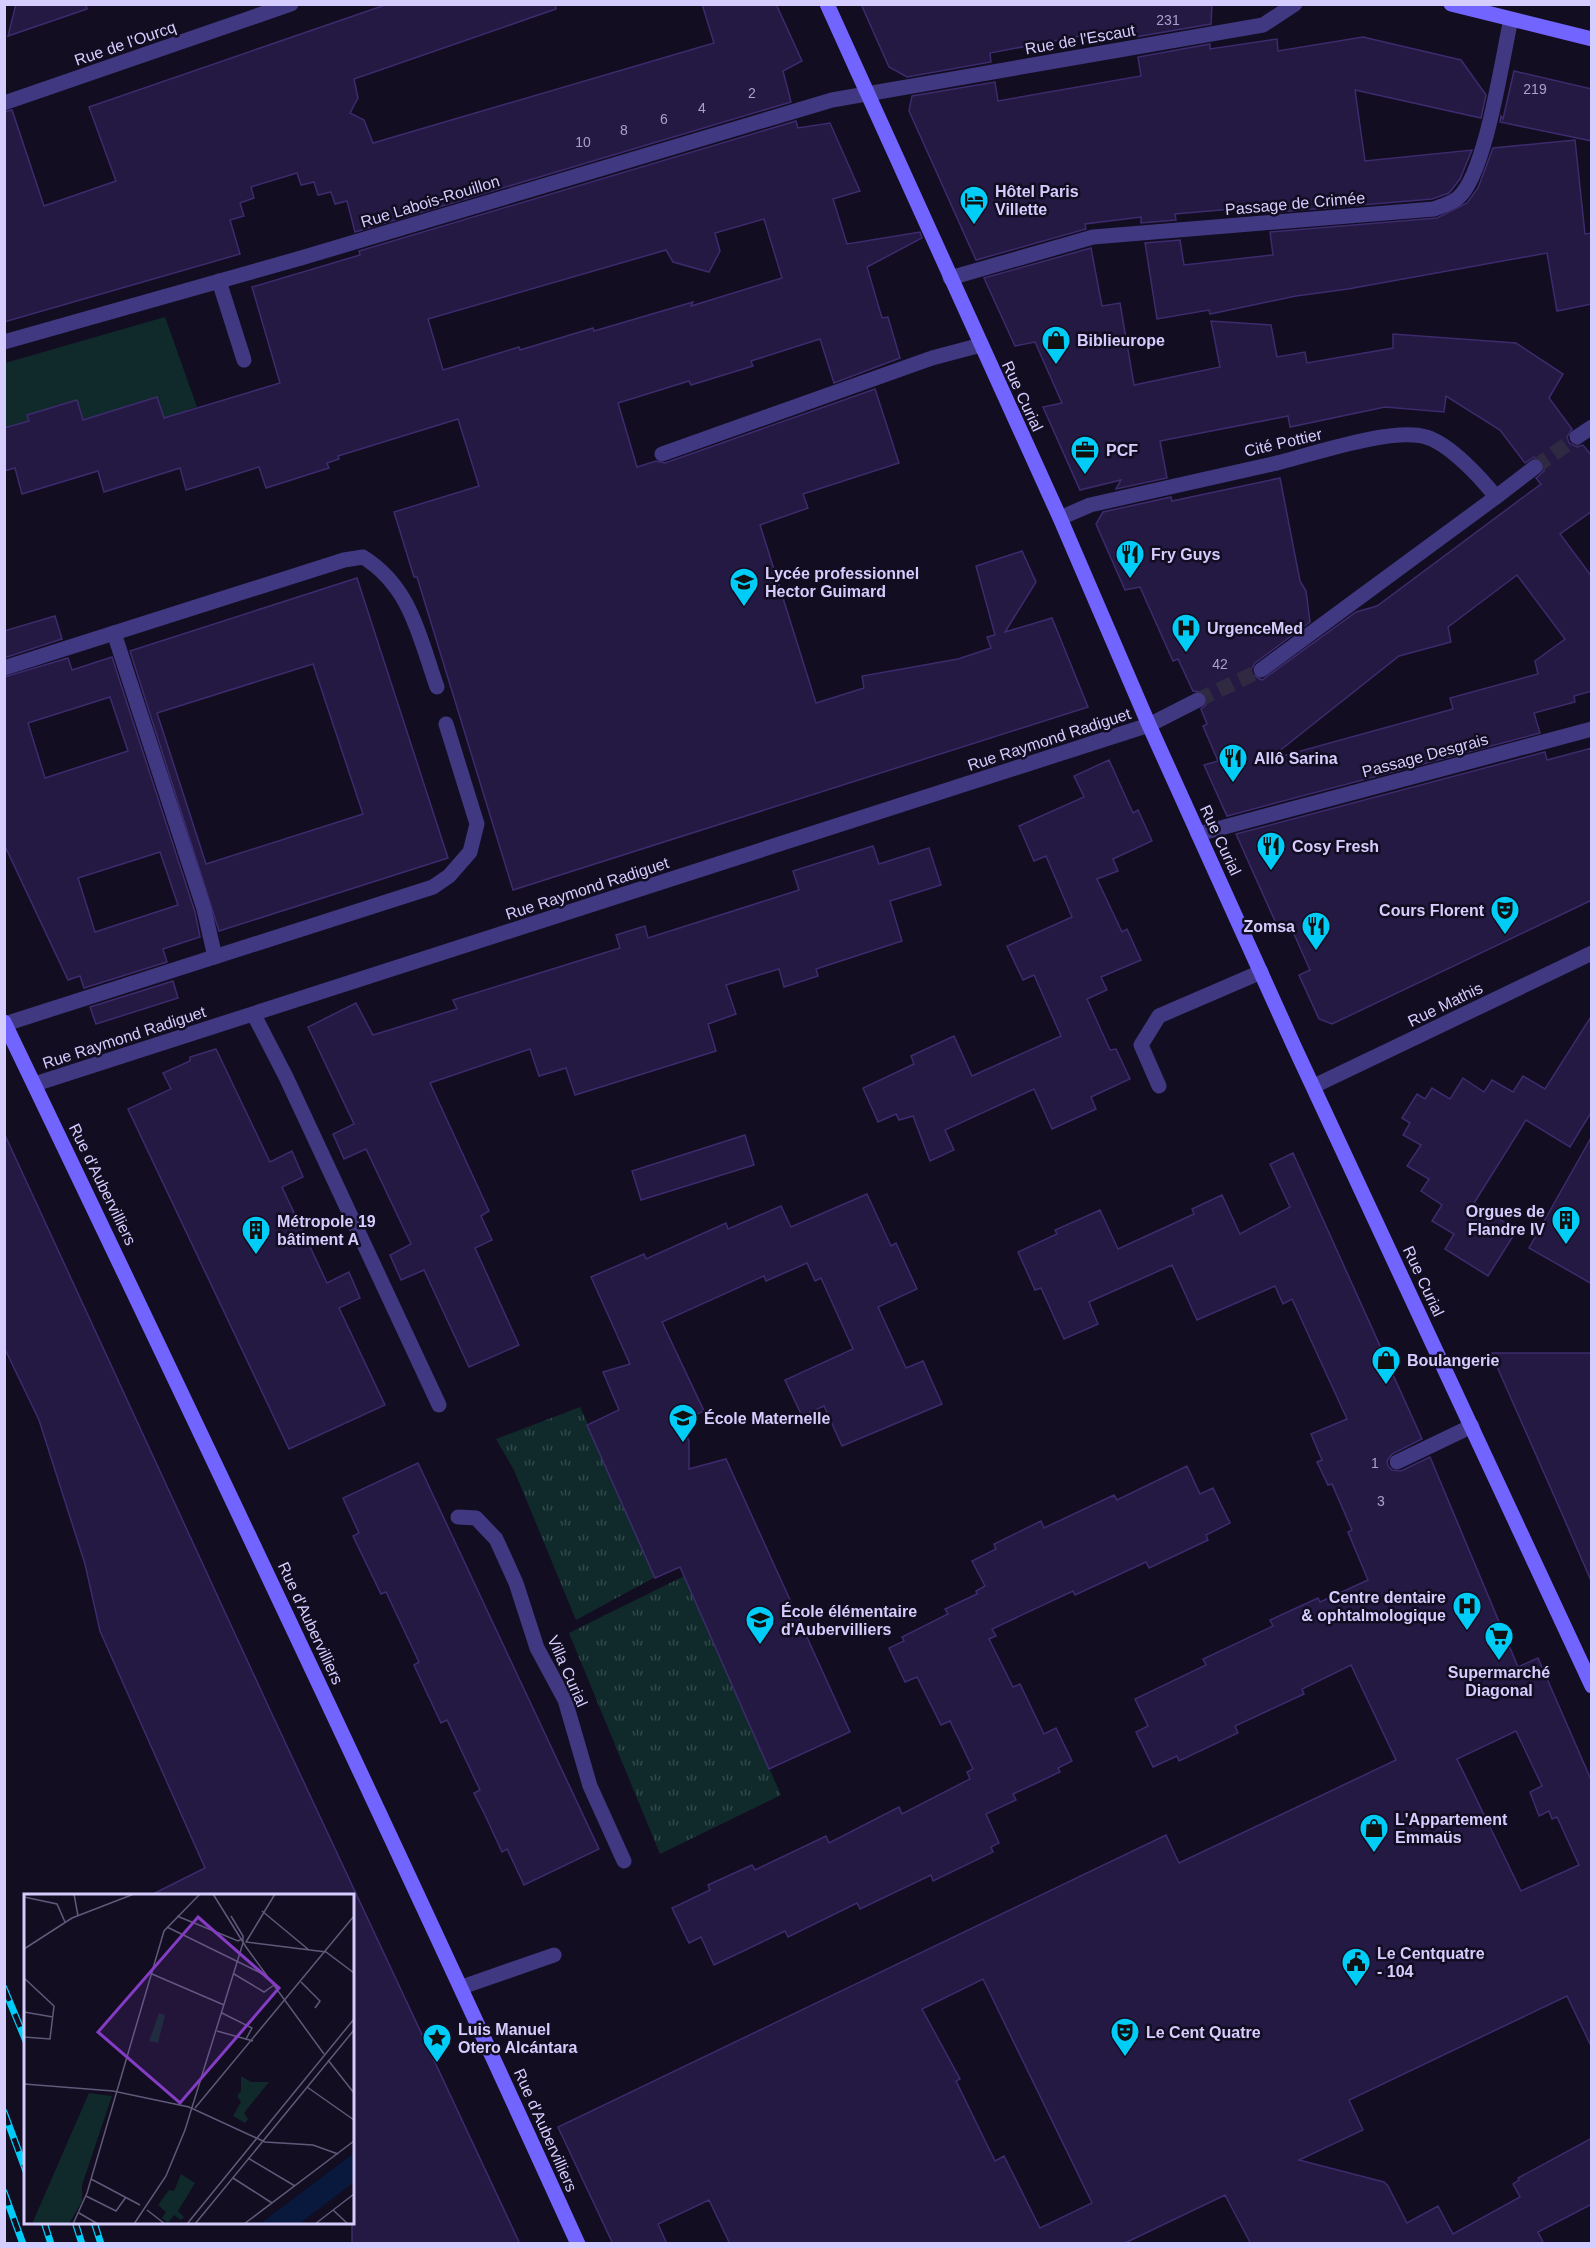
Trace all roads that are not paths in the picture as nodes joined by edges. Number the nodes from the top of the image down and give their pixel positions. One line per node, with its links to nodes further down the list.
1 (291, 4): 8 (street, Rue de l'Ourcq)
2 (827, 4): 7 (street, Rue Curial)
3 (1295, 4): 7 (street, Rue de l'Escaut)
4 (1451, 4): 5 (street)
5 (1511, 19): 6 (street); 9 (street, Passage de Crimée)
6 (1592, 39)
7 (867, 94): 9 (street, Rue Curial); 10 (street, Rue Labois-Rouillon)
8 (4, 103)
9 (950, 279): 12 (street, Rue Curial)
10 (219, 281): 11 (street, Rue Labois-Rouillon); 13 (street)
11 (4, 342)
12 (981, 345): 16 (street); 19 (street, Rue Curial)
13 (244, 360)
14 (1592, 427): 15 (street)
15 (1577, 437)
16 (662, 454)
17 (1535, 467): 18 (street)
18 (1496, 497): 19 (street, Cité Pottier); 22 (street)
19 (1060, 518): 26 (street, Rue Curial)
20 (114, 633): 21 (street); 23 (street); 30 (street)
21 (4, 668)
22 (1261, 670)
23 (437, 687)
24 (1198, 700): 26 (street)
25 (446, 724): 30 (street)
26 (1149, 725): 28 (street, Rue Curial); 32 (street, Rue Raymond Radiguet)
27 (1592, 729): 28 (street, Passage Desgrais)
28 (1198, 834): 31 (street, Rue Curial)
29 (1592, 953): 36 (street, Rue Mathis)
30 (215, 957): 33 (street)
31 (1261, 972): 35 (street); 36 (street, Rue Curial)
32 (254, 1015): 34 (street, Rue Raymond Radiguet); 37 (street)
33 (5, 1023): 34 (street, Rue d'Aubervilliers)
34 (35, 1084): 44 (street, Rue d'Aubervilliers)
35 (1159, 1086)
36 (1314, 1086): 38 (street, Rue Curial)
37 (439, 1405)
38 (1472, 1426): 39 (street); 41 (street, Rue Curial)
39 (1397, 1462)
40 (458, 1517): 42 (street, Villa Curial)
41 (1592, 1686)
42 (624, 1861)
43 (554, 1955): 44 (street)
44 (462, 1987): 45 (street, Rue d'Aubervilliers)
45 (578, 2244)

